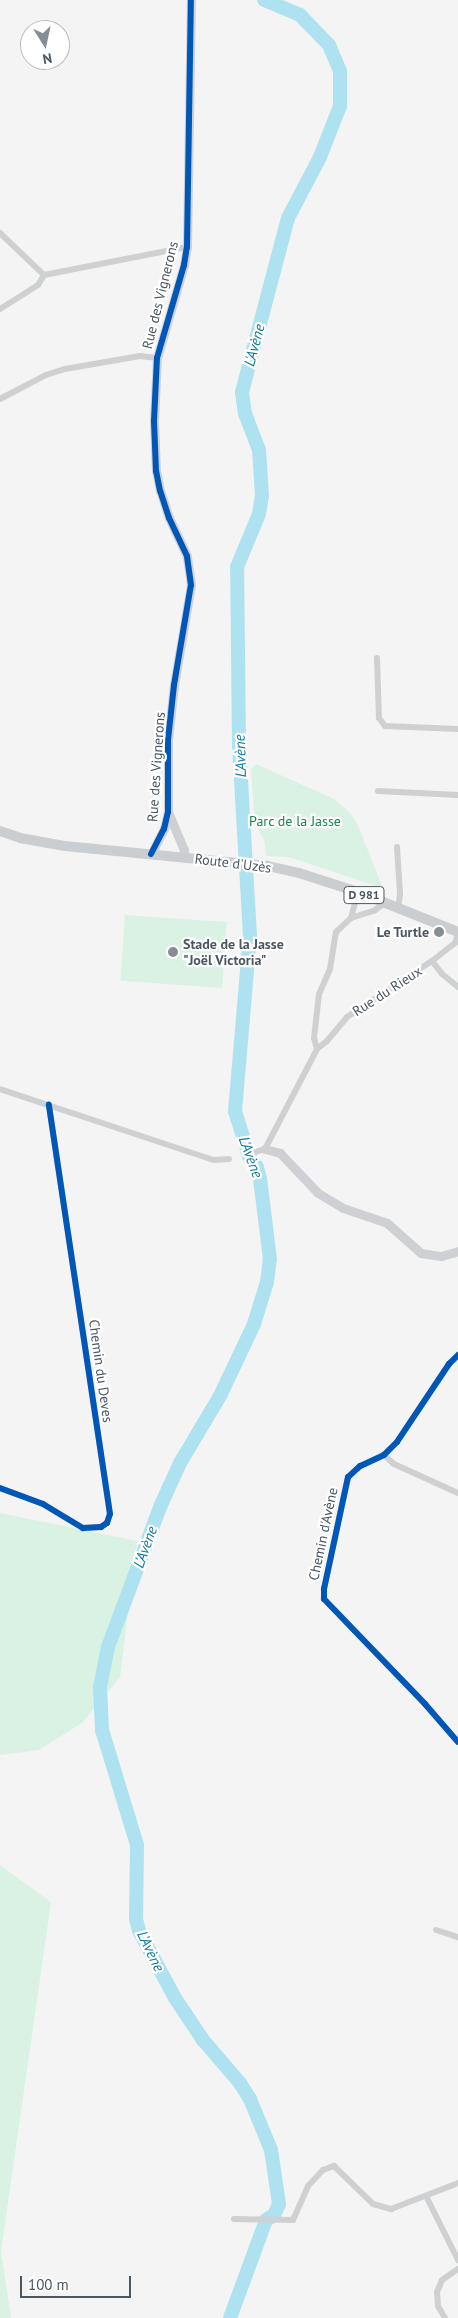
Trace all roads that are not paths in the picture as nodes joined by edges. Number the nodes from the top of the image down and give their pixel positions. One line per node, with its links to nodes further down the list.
1 (191, 0): 3 (street, Rue des Vignerons)
2 (0, 233): 4 (street)
3 (187, 247): 4 (street); 6 (street, Rue des Vignerons)
4 (44, 276): 5 (street)
5 (0, 310)
6 (157, 358): 7 (street); 12 (street, Rue des Vignerons)
7 (0, 399)
8 (376, 658): 9 (street)
9 (458, 729)
10 (378, 792): 11 (street)
11 (458, 795)
12 (168, 812): 15 (street, Rue des Vignerons); 16 (street, Rue des Vignerons)
13 (0, 831): 15 (main road, Route d'Uzès / D 981)
14 (397, 848): 19 (street)
15 (151, 854): 16 (main road, Route d'Uzès / D 981)
16 (184, 856): 17 (main road, Route d'Uzès / D 981)
17 (358, 892): 18 (main road, Route d'Uzès / D 981); 20 (street)
18 (385, 903): 19 (main road, Route d'Uzès / D 981); 20 (street)
19 (398, 908): 21 (main road, Route d'Uzès / D 981)
20 (351, 918): 24 (street)
21 (458, 933): 22 (street, Rue du Rieux)
22 (432, 961): 23 (street); 24 (street, Rue du Rieux)
23 (458, 986)
24 (317, 1049): 27 (street)
25 (0, 1089): 26 (street)
26 (49, 1105): 29 (street); 33 (street, Chemin du Deves)
27 (265, 1148): 28 (street); 30 (street)
28 (255, 1152)
29 (229, 1160)
30 (458, 1251)
31 (458, 1355): 32 (street, Chemin d'Avène)
32 (384, 1455): 34 (street); 35 (street, Chemin d'Avène)
33 (0, 1488)
34 (458, 1493)
35 (458, 1742)
36 (436, 1930): 37 (street)
37 (458, 1938)
38 (458, 2183): 39 (street)
39 (426, 2196): 40 (street); 41 (street)
40 (234, 2219)
41 (458, 2260)
42 (458, 2269): 43 (street)
43 (445, 2318)

